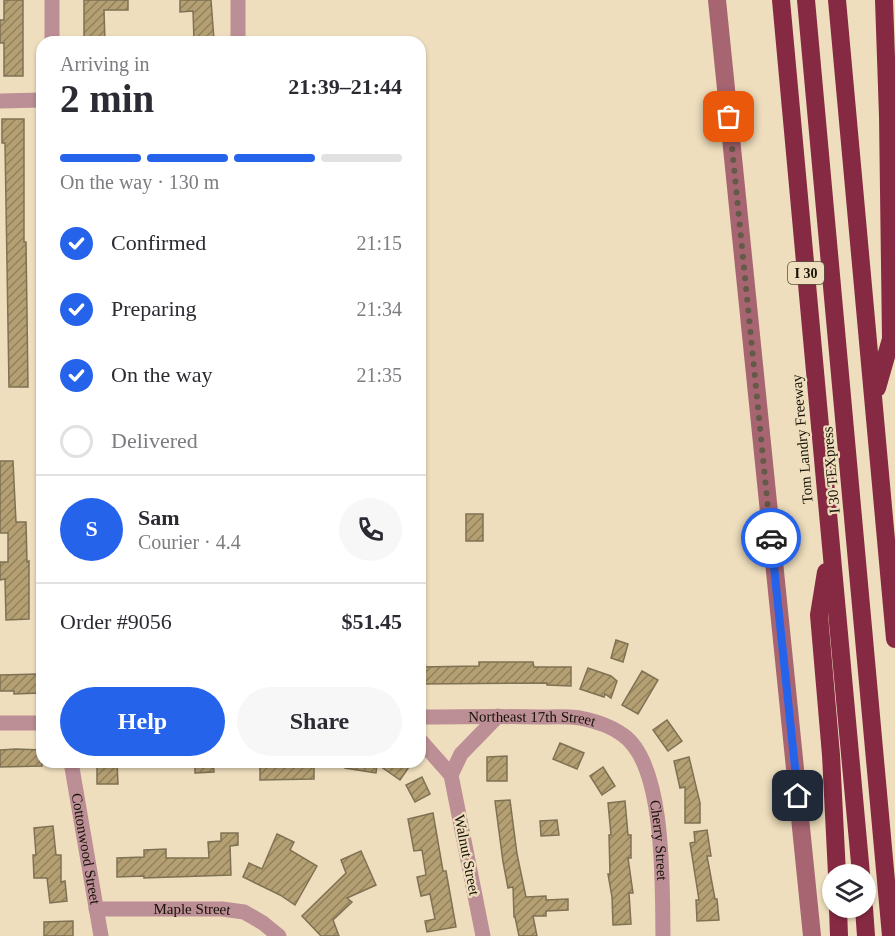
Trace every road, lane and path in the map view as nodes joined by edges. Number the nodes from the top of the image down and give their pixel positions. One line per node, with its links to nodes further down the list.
1 (52, 0): 8 (street)
2 (238, 0): 9 (street)
3 (717, 0): 32 (main road)
4 (781, 0): 13 (highway, Tom Landry Freeway / I 30)
5 (806, 0): 35 (highway, I 30 TEXpress)
6 (837, 0): 12 (highway)
7 (884, 0): 12 (highway)
8 (52, 36)
9 (238, 36)
10 (36, 100): 11 (street)
11 (0, 101)
12 (874, 399): 14 (highway)
13 (830, 546): 23 (highway); 24 (highway, Tom Landry Freeway / I 30)
14 (895, 639)
15 (498, 716): 16 (street, Northeast 17th Street); 20 (street, Northeast 17th Street); 22 (street)
16 (426, 717)
17 (0, 723): 18 (street)
18 (36, 723)
19 (426, 747): 22 (street)
20 (636, 748): 31 (street, Cherry Street)
21 (72, 768): 25 (street, Cottonwood Street)
22 (451, 775): 30 (street, Walnut Street)
23 (836, 864)
24 (860, 864)
25 (96, 909): 28 (street, Cottonwood Street); 29 (street, Maple Street)
26 (838, 918): 33 (highway)
27 (865, 918): 34 (highway)
28 (101, 936)
29 (279, 936)
30 (483, 936)
31 (663, 936)
32 (812, 936)
33 (839, 936)
34 (866, 936)
35 (891, 936)

